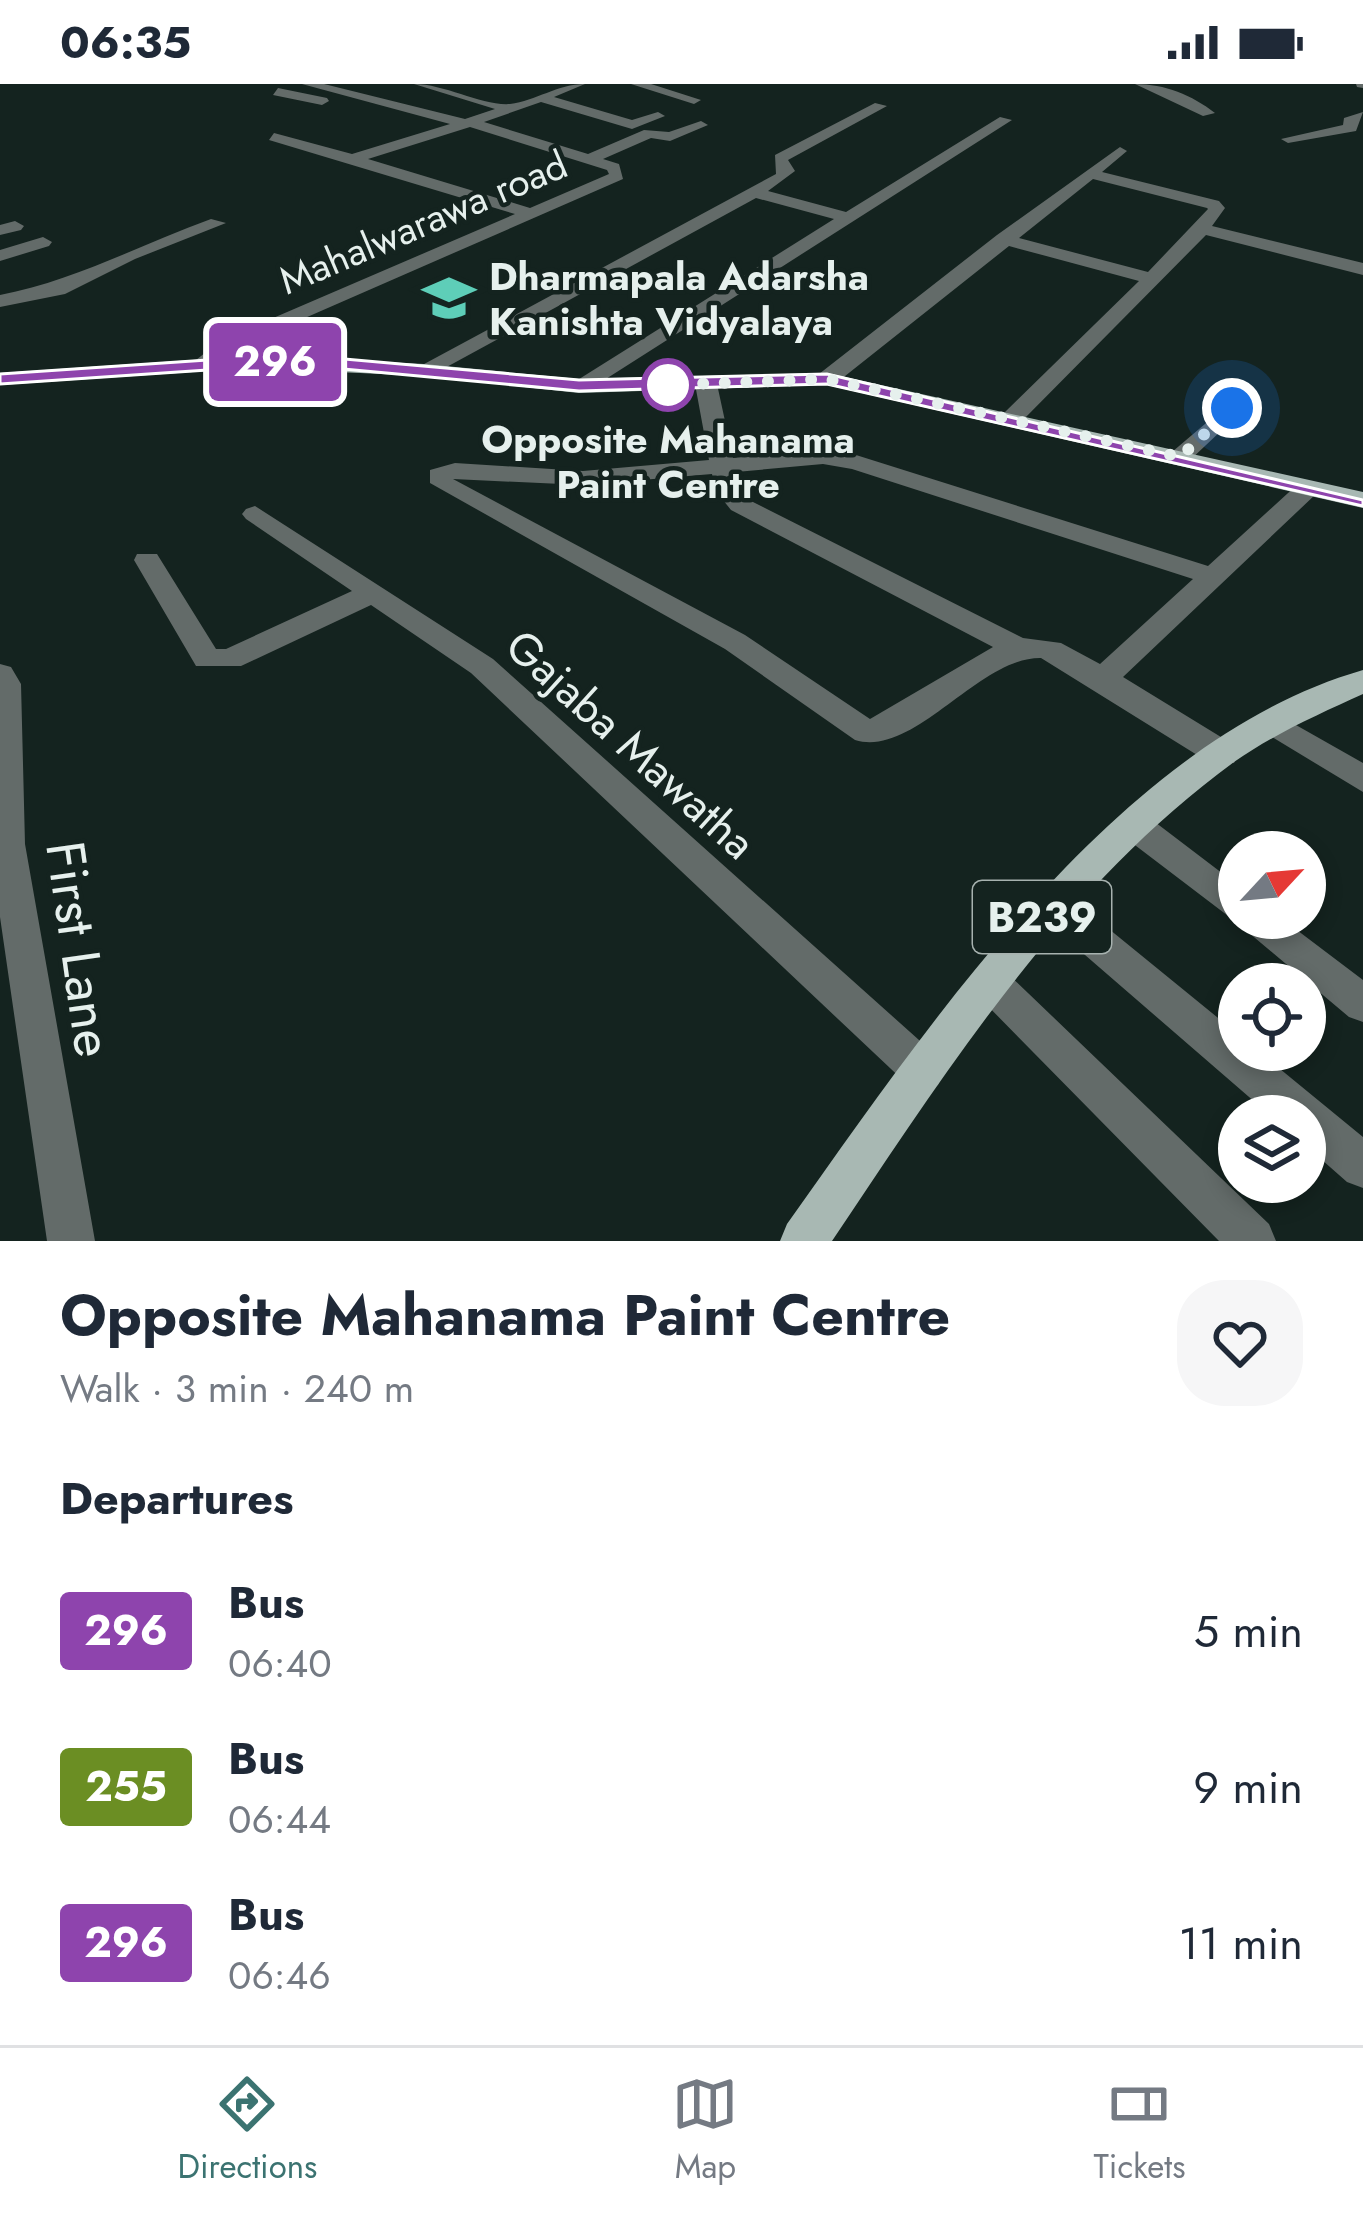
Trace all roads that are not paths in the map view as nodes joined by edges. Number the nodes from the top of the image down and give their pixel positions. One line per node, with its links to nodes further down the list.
1 (308, 84): 8 (street)
2 (420, 84): 13 (street)
3 (471, 84): 9 (street)
4 (579, 84): 9 (street, Mahalwarawa road)
5 (637, 84): 10 (street)
6 (1141, 84): 16 (street)
7 (278, 92): 11 (street)
8 (346, 93): 11 (street); 14 (street)
9 (533, 99): 13 (street, Mahalwarawa road); 17 (street)
10 (694, 100)
11 (322, 101): 14 (street)
12 (880, 106): 27 (street)
13 (504, 107): 19 (street, Mahalwarawa road)
14 (411, 110): 19 (street)
15 (1363, 112): 22 (street)
16 (1208, 113)
17 (658, 116)
18 (1006, 120): 29 (street)
19 (466, 122): 24 (street); 25 (street, Mahalwarawa road)
20 (700, 125): 25 (street)
21 (274, 136): 24 (street)
22 (1288, 140)
23 (1120, 151): 26 (street)
24 (352, 159): 28 (street)
25 (589, 159): 28 (street, Mahalwarawa road)
26 (1090, 174): 31 (street); 32 (street)
27 (754, 193): 29 (street); 39 (street)
28 (533, 214): 38 (street, Mahalwarawa road)
29 (848, 218): 43 (street)
30 (218, 223): 37 (street)
31 (1202, 229): 35 (street); 36 (street)
32 (1003, 239): 36 (street); 41 (street)
33 (43, 242): 34 (street)
34 (0, 256)
35 (1363, 268)
36 (1150, 278): 45 (street)
37 (0, 301)
38 (203, 364): 39 (main road); 40 (main road)
39 (424, 370): 43 (main road)
40 (0, 379)
41 (827, 379): 42 (main road); 45 (main road)
42 (706, 384): 43 (main road); 47 (street)
43 (579, 386)
44 (1232, 408): 46 (street)
45 (1013, 417): 46 (main road)
46 (1180, 457): 48 (main road)
47 (722, 468): 52 (street); 54 (street); 54 (street)
48 (1308, 488): 49 (main road); 52 (street)
49 (1363, 500)
50 (255, 514): 53 (street, Gajaba Mawatha)
51 (147, 560): 53 (street)
52 (1215, 577): 56 (street)
53 (374, 592): 67 (street, Gajaba Mawatha)
54 (1017, 646): 56 (street)
55 (0, 674): 71 (street, First Lane)
56 (1102, 679): 59 (street)
57 (1363, 681): 58 (main road, B239)
58 (1273, 723): 59 (main road, B239); 60 (street)
59 (1222, 754): 61 (main road, B239)
60 (1363, 779)
61 (1135, 826): 62 (street); 63 (main road, B239)
62 (1218, 891)
63 (1053, 905): 65 (main road, B239); 68 (street)
64 (1280, 939): 66 (street)
65 (989, 982): 67 (main road, B239); 73 (street)
66 (1363, 1004)
67 (922, 1071): 72 (main road, B239)
68 (1280, 1095)
69 (1326, 1134): 70 (street)
70 (1363, 1166)
71 (70, 1241)
72 (804, 1241)
73 (1252, 1241)

